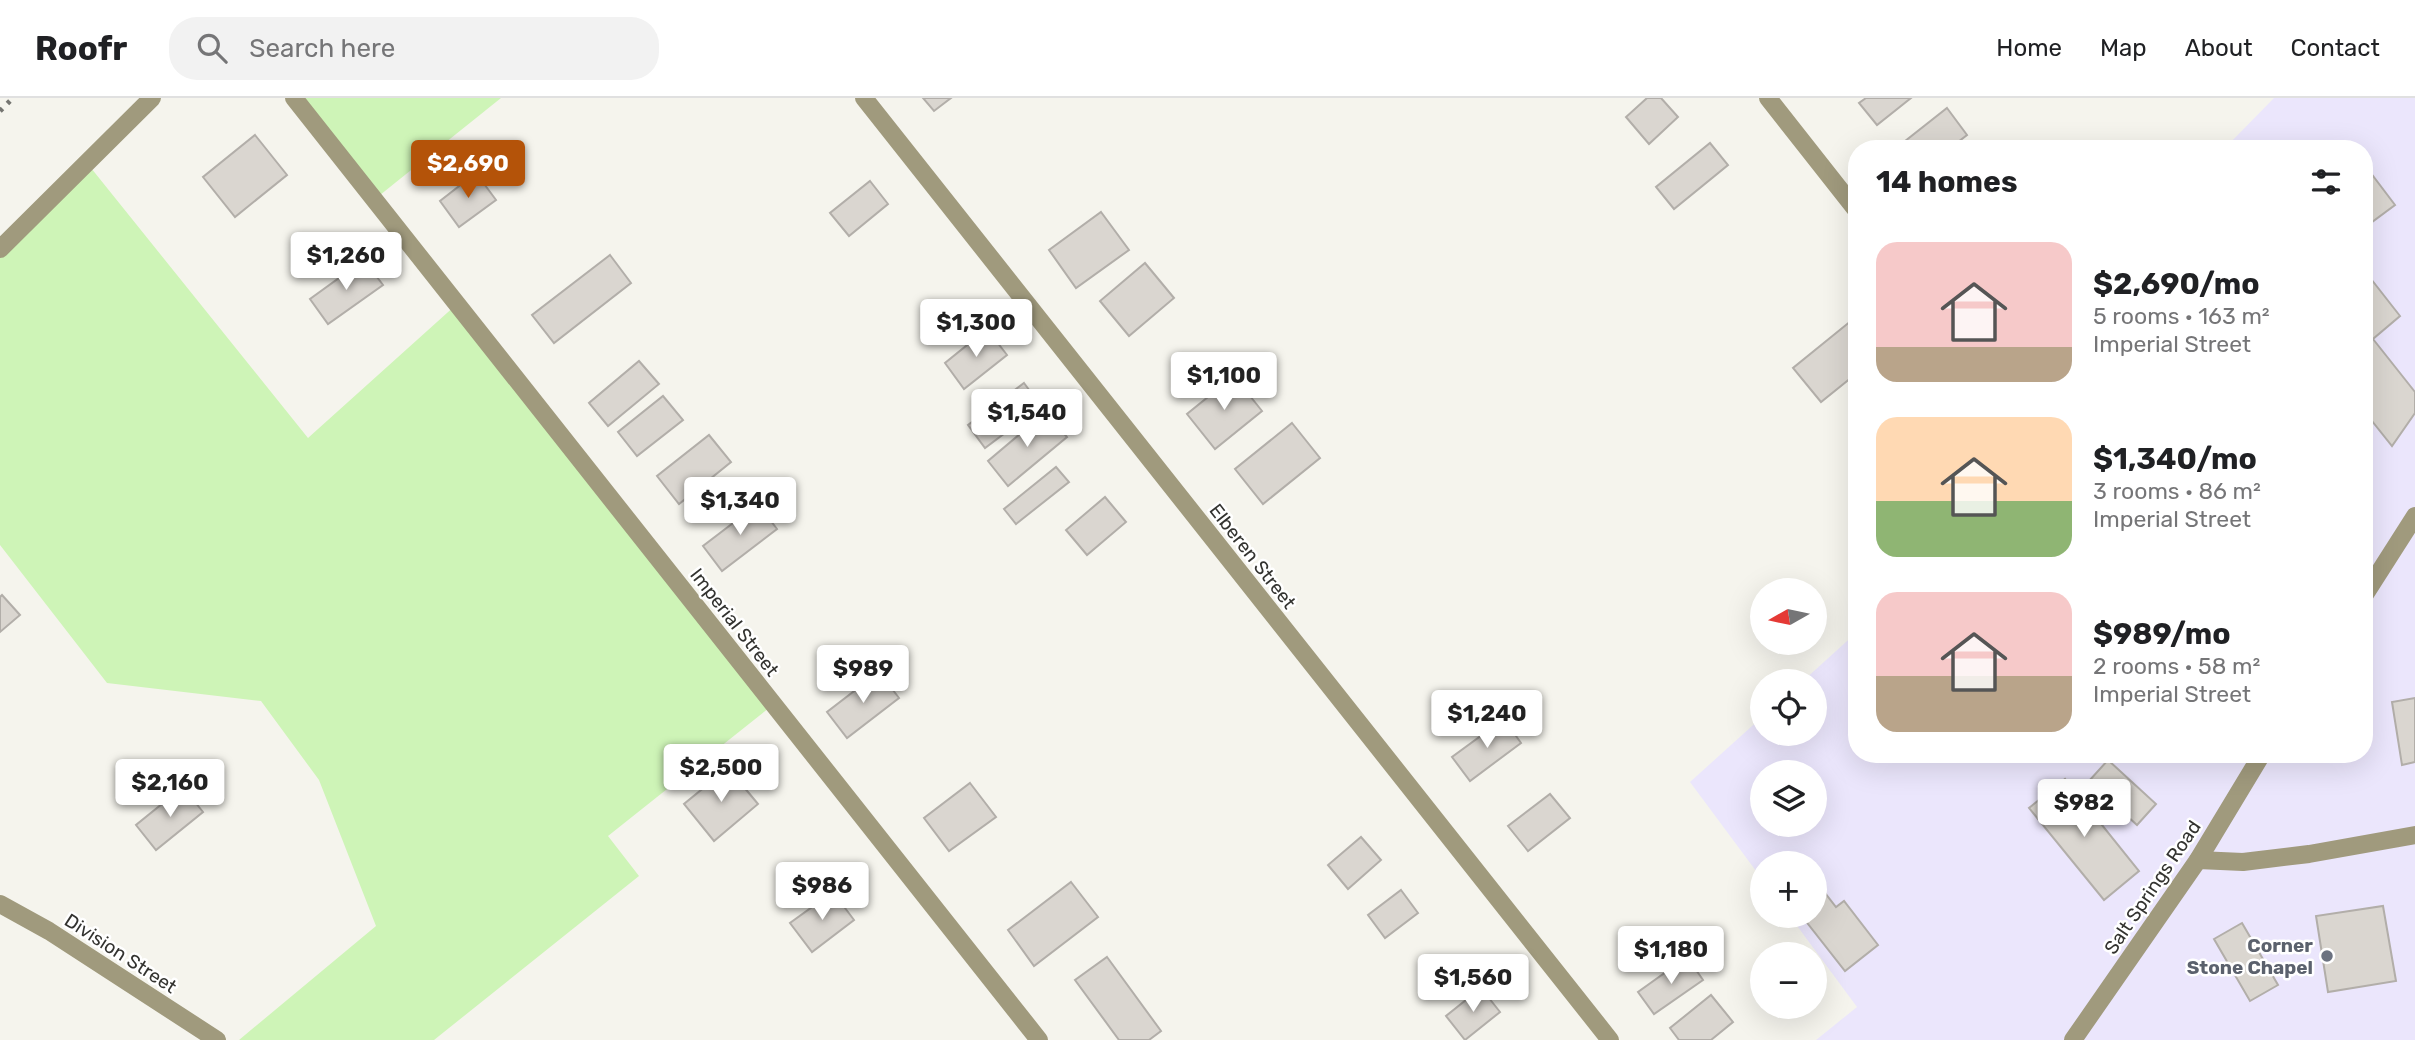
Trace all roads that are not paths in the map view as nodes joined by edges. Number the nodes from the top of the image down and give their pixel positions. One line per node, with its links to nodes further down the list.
1 (152, 98): 6 (street)
2 (294, 98): 14 (street, Imperial Street)
3 (864, 98): 15 (street, Elberen Street)
4 (1768, 98): 5 (street)
5 (1848, 200)
6 (0, 249)
7 (2415, 516): 8 (street)
8 (2373, 582)
9 (2257, 763): 11 (street, Salt Springs Road)
10 (2415, 835): 11 (street)
11 (2198, 860): 16 (street, Salt Springs Road)
12 (0, 904): 13 (street, Division Street)
13 (217, 1040)
14 (1039, 1040)
15 (1610, 1040)
16 (2073, 1040)

